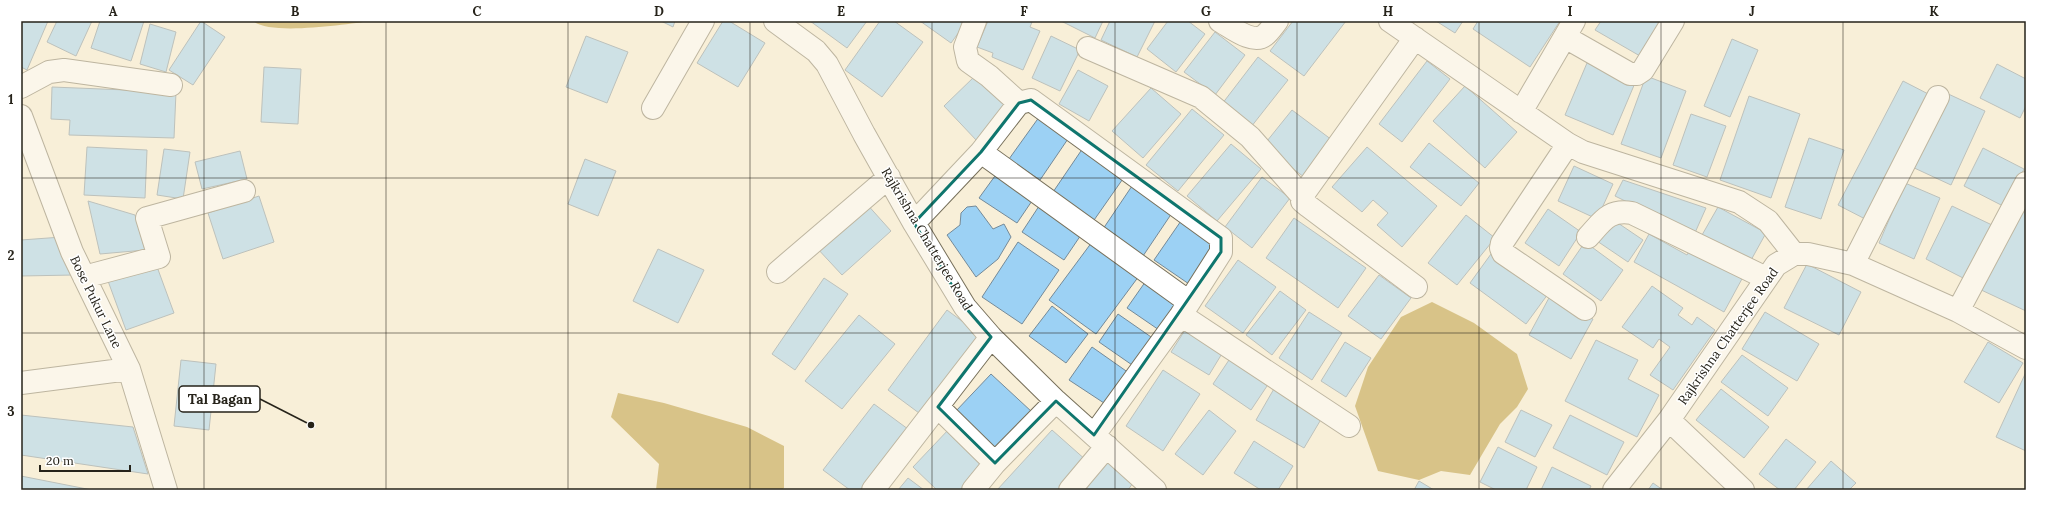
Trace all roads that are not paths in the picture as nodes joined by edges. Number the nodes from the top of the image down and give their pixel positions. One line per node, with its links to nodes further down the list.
1 (703, 21): 15 (street)
2 (975, 21): 14 (street)
3 (1220, 21): 4 (street)
4 (1277, 21)
5 (1390, 21): 9 (street)
6 (1673, 21): 8 (street)
7 (776, 22): 20 (street, Rajkrishna Chatterjee Road)
8 (1570, 29): 16 (street)
9 (1415, 38): 16 (street); 23 (street)
10 (1088, 48): 23 (street)
11 (171, 85): 12 (street)
12 (21, 87)
13 (1938, 97): 27 (street)
14 (1019, 104): 19 (street); 32 (street)
15 (653, 108)
16 (1521, 112): 18 (street)
17 (21, 116): 29 (street, Bose Pukur Lane)
18 (1568, 144): 26 (street); 33 (street)
19 (981, 152): 24 (street); 32 (street)
20 (889, 177): 24 (street, Rajkrishna Chatterjee Road); 28 (street)
21 (2026, 182): 34 (street)
22 (244, 191): 29 (street)
23 (1302, 196): 31 (street)
24 (914, 223): 35 (street, Rajkrishna Chatterjee Road)
25 (1588, 237): 30 (street)
26 (1794, 254): 27 (street); 30 (street, Rajkrishna Chatterjee Road)
27 (1853, 264): 34 (street)
28 (778, 272)
29 (84, 277): 37 (street, Bose Pukur Lane)
30 (1766, 278): 41 (street, Rajkrishna Chatterjee Road)
31 (1416, 287)
32 (1185, 308): 42 (street); 43 (street)
33 (1585, 309)
34 (1958, 311): 36 (street)
35 (991, 337): 39 (street, Rajkrishna Chatterjee Road); 40 (street)
36 (2026, 348)
37 (129, 369): 38 (street); 45 (street, Bose Pukur Lane)
38 (21, 383)
39 (1056, 401): 43 (street, Rajkrishna Chatterjee Road); 44 (street)
40 (938, 407): 44 (street); 46 (street)
41 (1669, 420): 50 (street, Rajkrishna Chatterjee Road); 51 (street)
42 (1349, 426)
43 (1100, 441): 48 (street); 49 (street, Rajkrishna Chatterjee Road)
44 (995, 463): 47 (street)
45 (166, 490)
46 (873, 490)
47 (973, 490)
48 (1070, 490)
49 (1155, 490)
50 (1614, 490)
51 (1743, 490)

